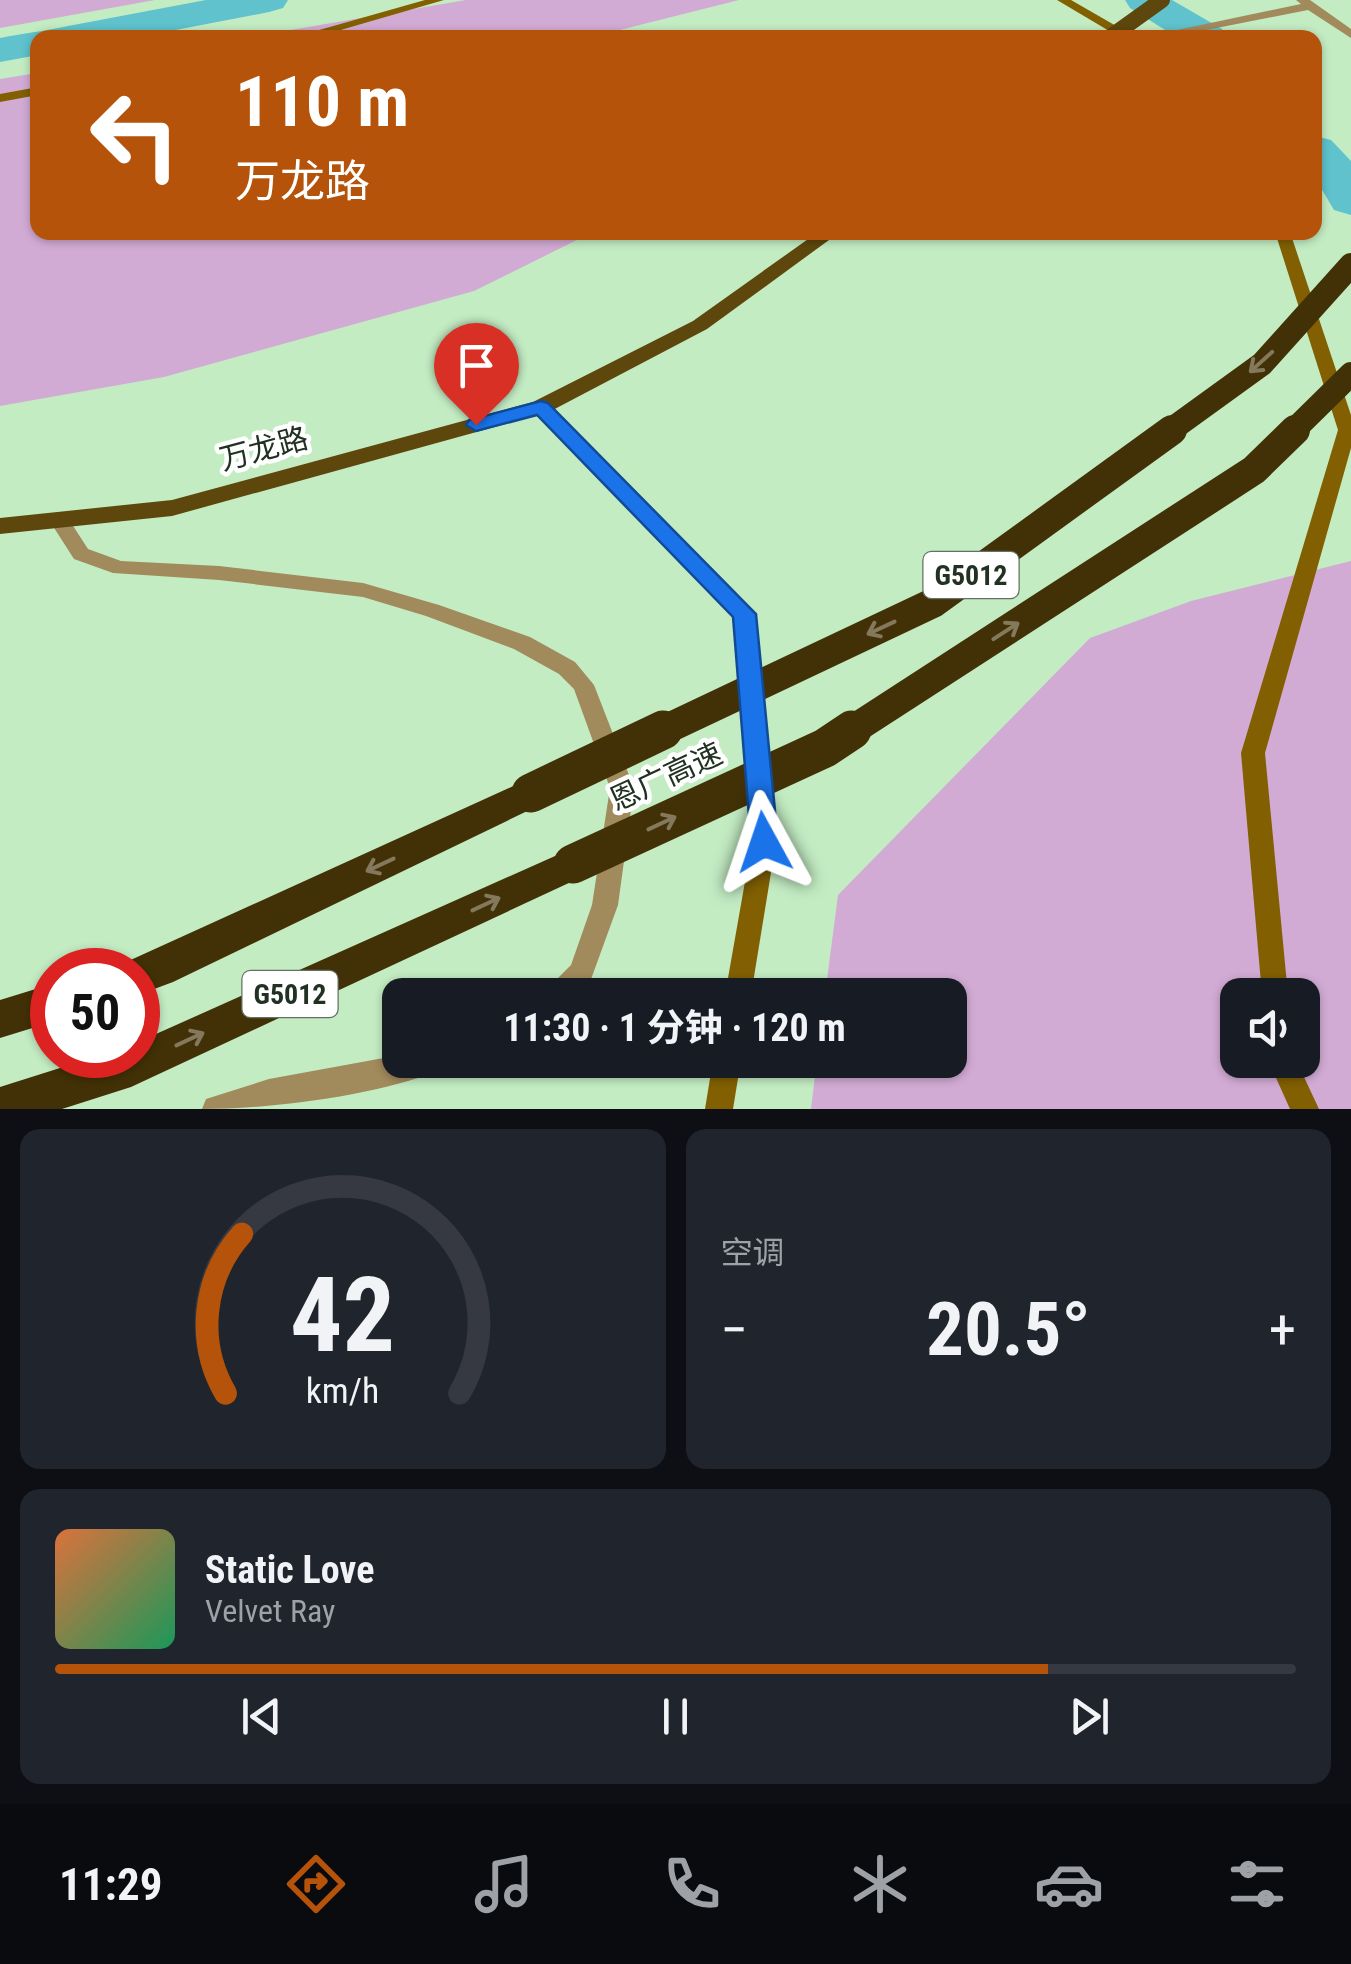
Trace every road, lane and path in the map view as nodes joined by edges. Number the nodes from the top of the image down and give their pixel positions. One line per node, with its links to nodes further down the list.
1 (438, 0): 5 (main road)
2 (1063, 0): 6 (main road)
3 (1162, 0): 7 (main road, bridge)
4 (1306, 3): 8 (street); 9 (street)
5 (326, 30)
6 (1116, 30)
7 (1120, 30)
8 (1175, 30)
9 (1351, 34)
10 (30, 92): 11 (main road)
11 (0, 98)
12 (820, 240): 16 (main road, 万龙路)
13 (1285, 240): 22 (main road)
14 (1351, 265): 19 (highway, 恩广高速 / G5012, one-way to 19, bridge)
15 (1351, 374): 30 (highway, 恩广高速 / G5012, one-way to 15, bridge)
16 (541, 408): 17 (main road, 万龙路); 21 (main road)
17 (59, 520): 18 (main road, 万龙路); 20 (street)
18 (0, 526)
19 (160, 966)
20 (575, 978)
21 (741, 978)
22 (1273, 978)
23 (30, 999): 24 (highway)
24 (0, 1006)
25 (30, 1010): 26 (highway)
26 (0, 1019)
27 (382, 1075): 31 (street)
28 (724, 1078): 32 (main road)
29 (1290, 1078): 33 (main road)
30 (0, 1108)
31 (216, 1109)
32 (719, 1109)
33 (1305, 1109)

